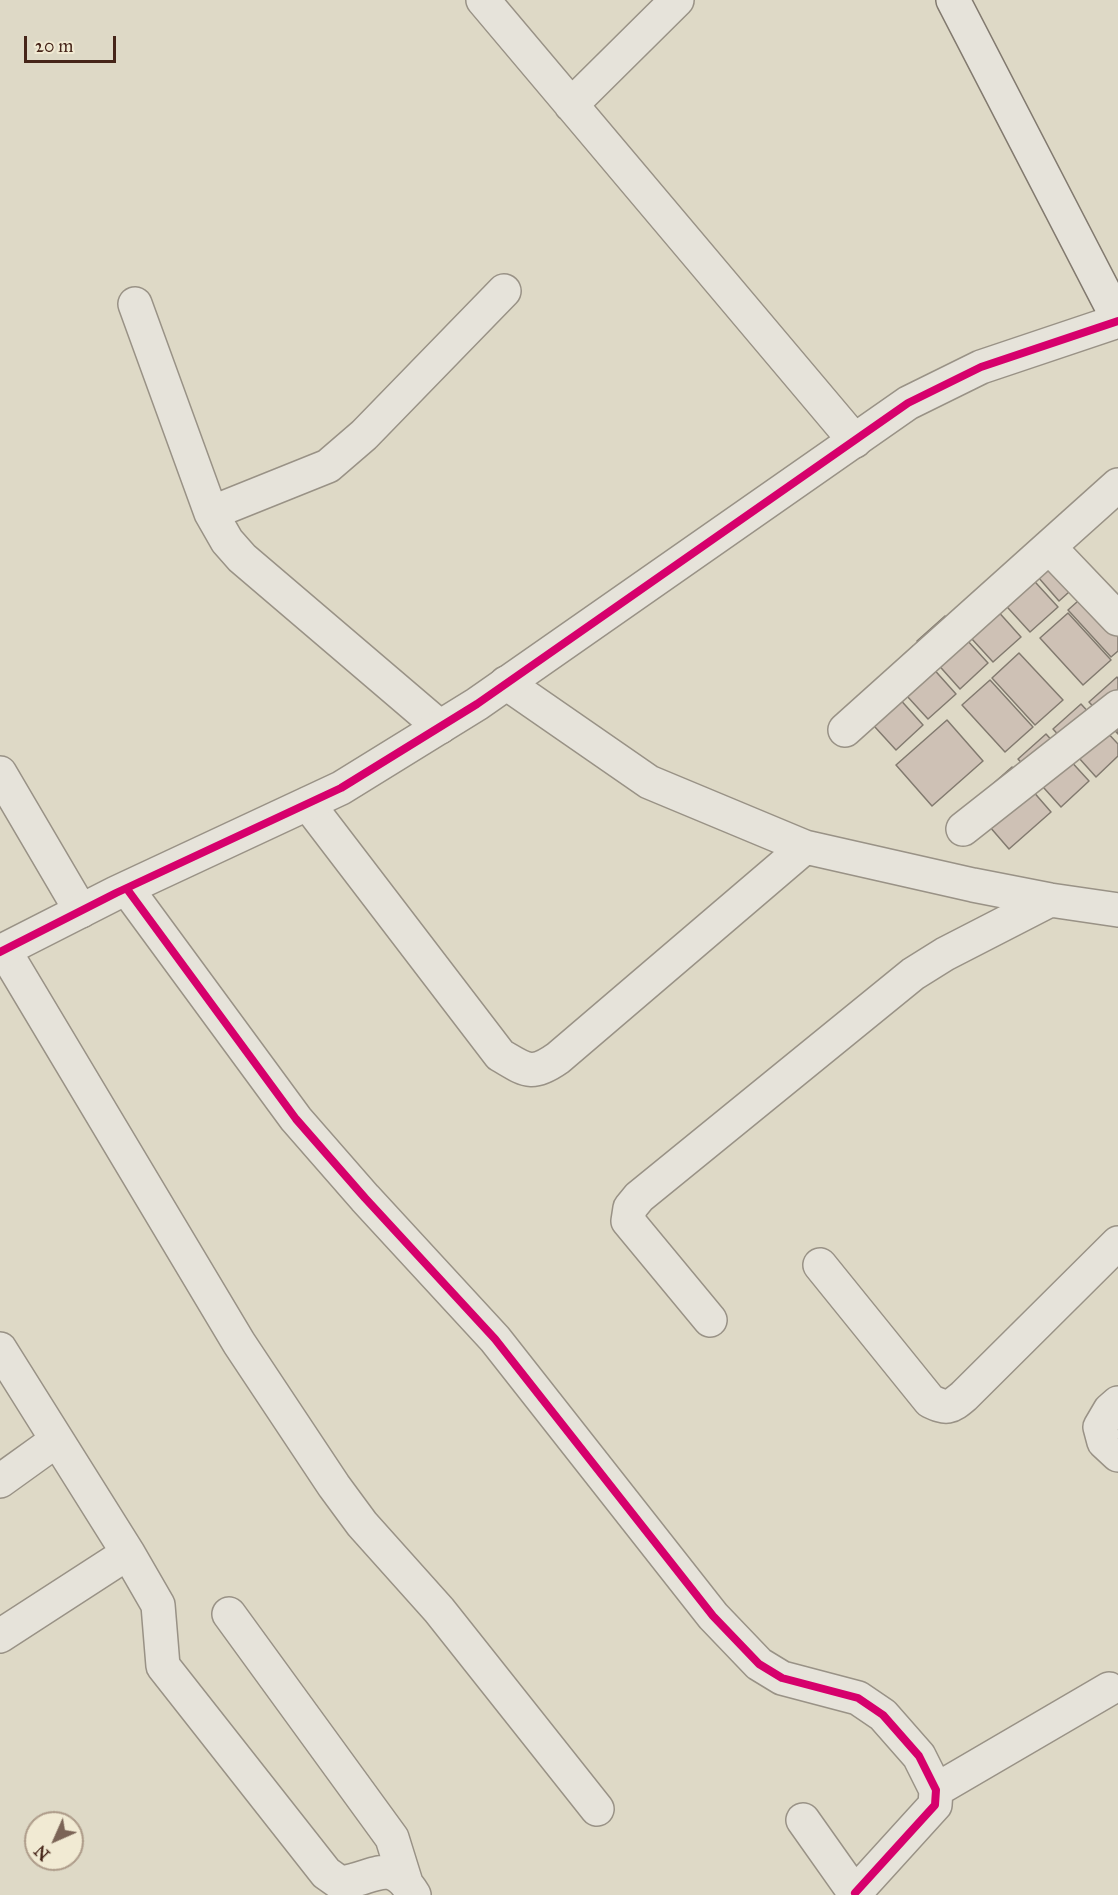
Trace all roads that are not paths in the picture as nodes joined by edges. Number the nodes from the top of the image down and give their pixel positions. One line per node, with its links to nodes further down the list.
1 (483, 0): 4 (street)
2 (677, 0): 4 (street)
3 (953, 0): 7 (street)
4 (571, 105): 8 (street)
5 (504, 291): 10 (street)
6 (135, 304): 10 (street)
7 (1118, 320): 8 (street)
8 (855, 441): 13 (street)
9 (1118, 485): 11 (street)
10 (211, 513): 15 (street)
11 (1049, 547): 12 (street); 16 (street)
12 (1118, 619)
13 (506, 683): 15 (street); 20 (street)
14 (1118, 707): 19 (street)
15 (440, 727): 18 (street)
16 (845, 730)
17 (0, 772): 24 (street)
18 (308, 804): 20 (street); 21 (street)
19 (963, 829)
20 (805, 846): 22 (street)
21 (127, 889): 24 (street); 38 (street)
22 (1050, 900): 23 (street); 28 (street)
23 (1118, 910)
24 (81, 911): 25 (street)
25 (2, 951): 39 (street)
26 (1118, 1243): 27 (street)
27 (820, 1265)
28 (710, 1320)
29 (0, 1349): 31 (street)
30 (1118, 1402): 32 (street)
31 (57, 1440): 33 (street); 34 (street)
32 (1118, 1455)
33 (0, 1481)
34 (129, 1553): 36 (street); 41 (street)
35 (229, 1614): 41 (street)
36 (0, 1636)
37 (1109, 1689): 38 (street)
38 (936, 1790): 42 (street)
39 (597, 1809)
40 (803, 1820): 42 (street)
41 (410, 1889)
42 (855, 1894)

